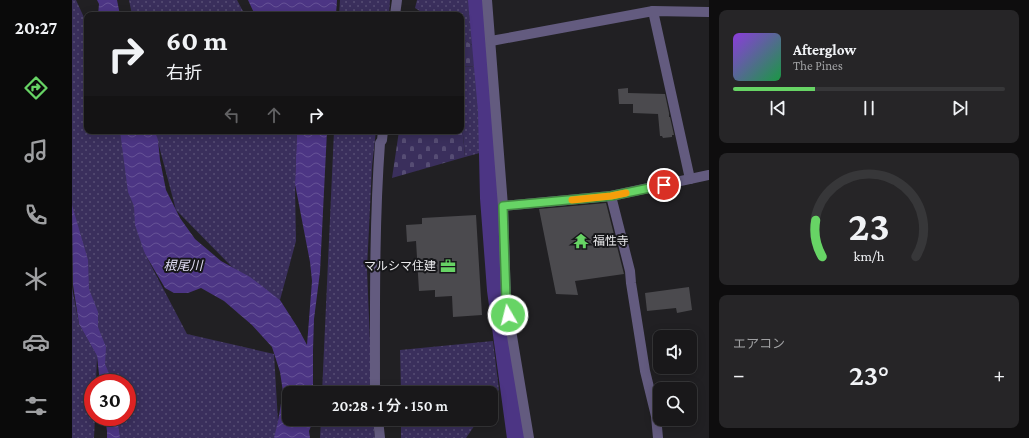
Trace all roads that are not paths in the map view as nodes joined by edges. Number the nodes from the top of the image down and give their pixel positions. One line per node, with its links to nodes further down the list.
1 (397, 0): 4 (street)
2 (487, 0): 6 (street)
3 (653, 11): 5 (street); 6 (street); 9 (street)
4 (396, 12)
5 (709, 12)
6 (490, 41): 11 (street)
7 (383, 134): 12 (street)
8 (709, 175): 9 (street)
9 (690, 180): 10 (street)
10 (611, 196): 11 (street); 16 (street)
11 (503, 206): 15 (street)
12 (375, 386)
13 (379, 426): 14 (street)
14 (380, 438)
15 (529, 438)
16 (658, 438)

